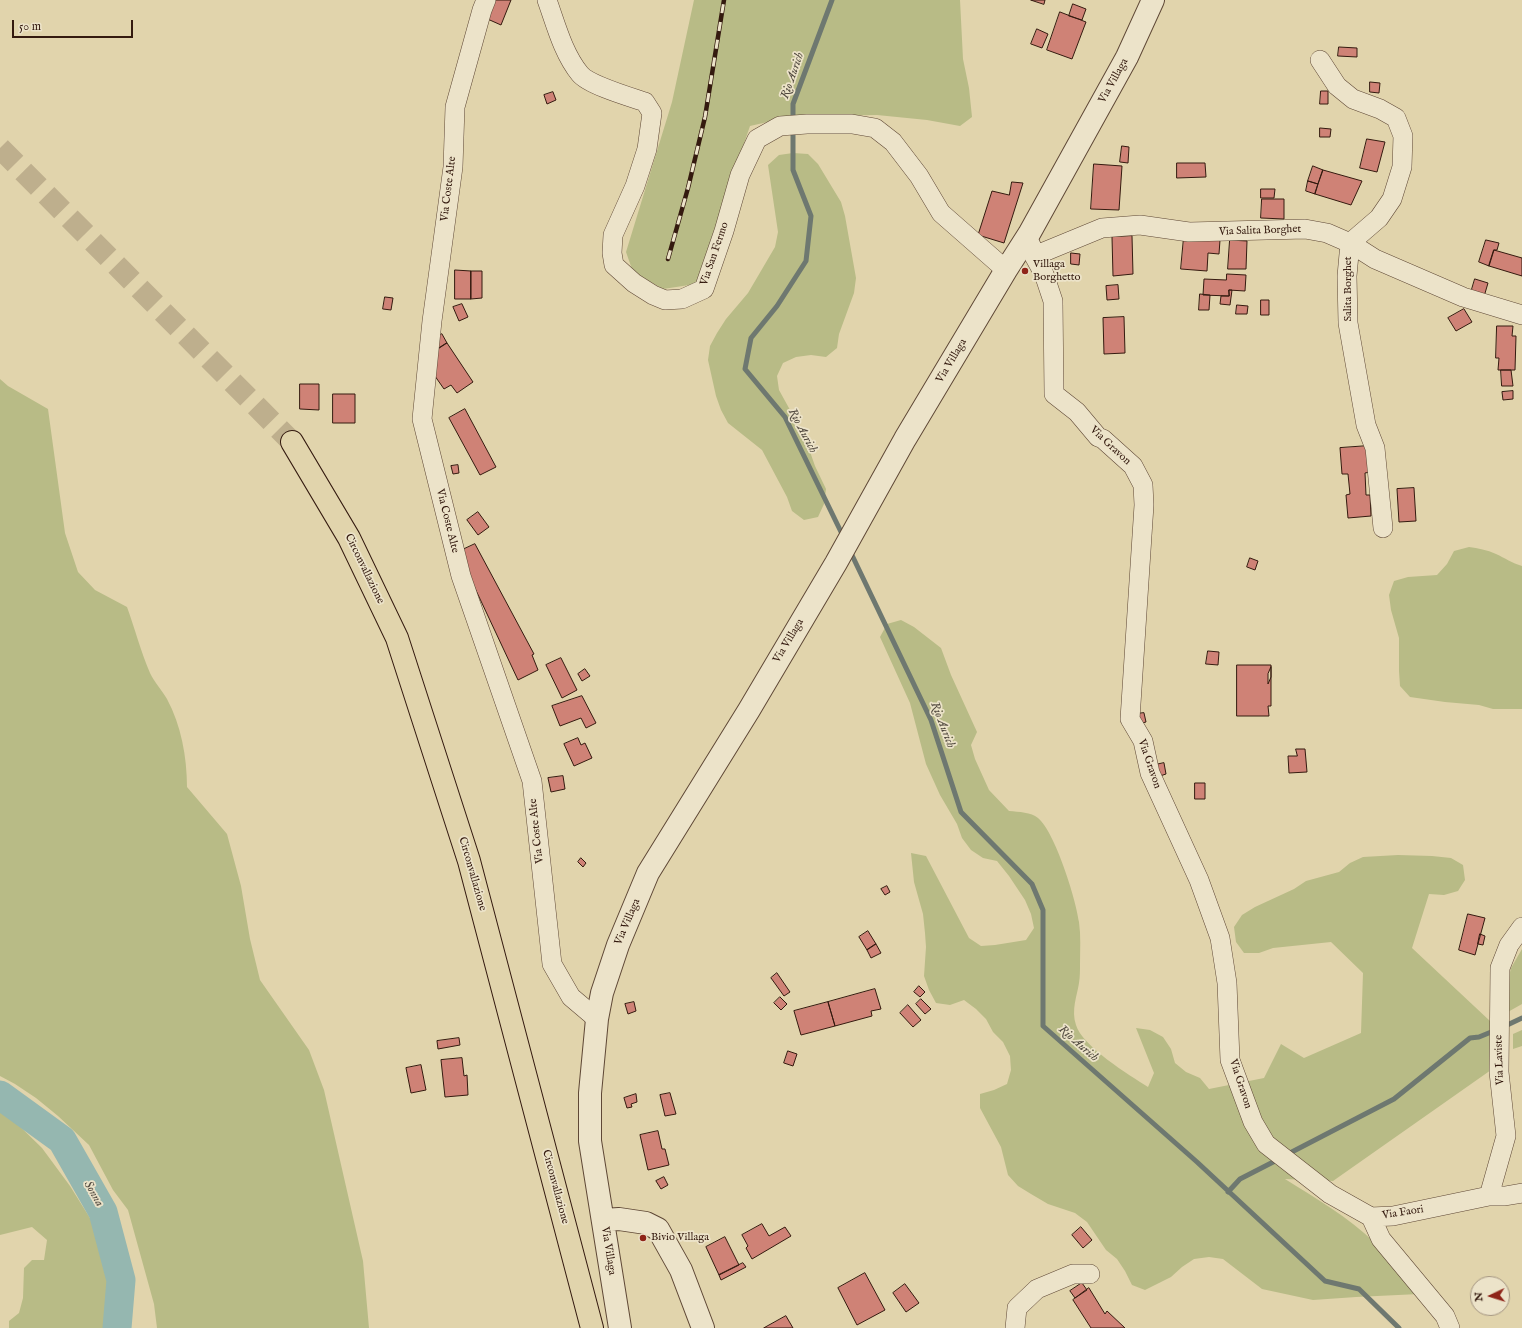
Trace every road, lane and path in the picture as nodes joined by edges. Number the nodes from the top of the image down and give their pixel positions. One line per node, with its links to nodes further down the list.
1 (486, 0): 13 (street, Via Coste Alte)
2 (547, 0): 8 (street, Via San Fermo)
3 (1154, 0): 5 (street, Via Villaga)
4 (1320, 60): 6 (street, Salita Borghet)
5 (1030, 234): 7 (street); 8 (street, Via Villaga)
6 (1350, 243): 7 (street, Via Salita Borghet); 9 (street, Via Salita Borghet); 11 (street, Salita Borghet)
7 (1034, 256): 16 (street, Via Gravon)
8 (1006, 270): 13 (street, Via Villaga)
9 (1522, 315)
10 (292, 442): 19 (highway, Circonvallazione)
11 (1383, 528)
12 (1522, 927): 15 (street, Via Laviste)
13 (597, 1019): 17 (street, Via Villaga)
14 (1522, 1193): 15 (street, Via Faori)
15 (1488, 1196): 16 (street, Via Faori)
16 (1371, 1217): 23 (street, Via Faori)
17 (603, 1220): 20 (street, Via Villaga); 21 (street)
18 (1090, 1274): 22 (street)
19 (592, 1328)
20 (620, 1328)
21 (703, 1328)
22 (1015, 1328)
23 (1450, 1328)

